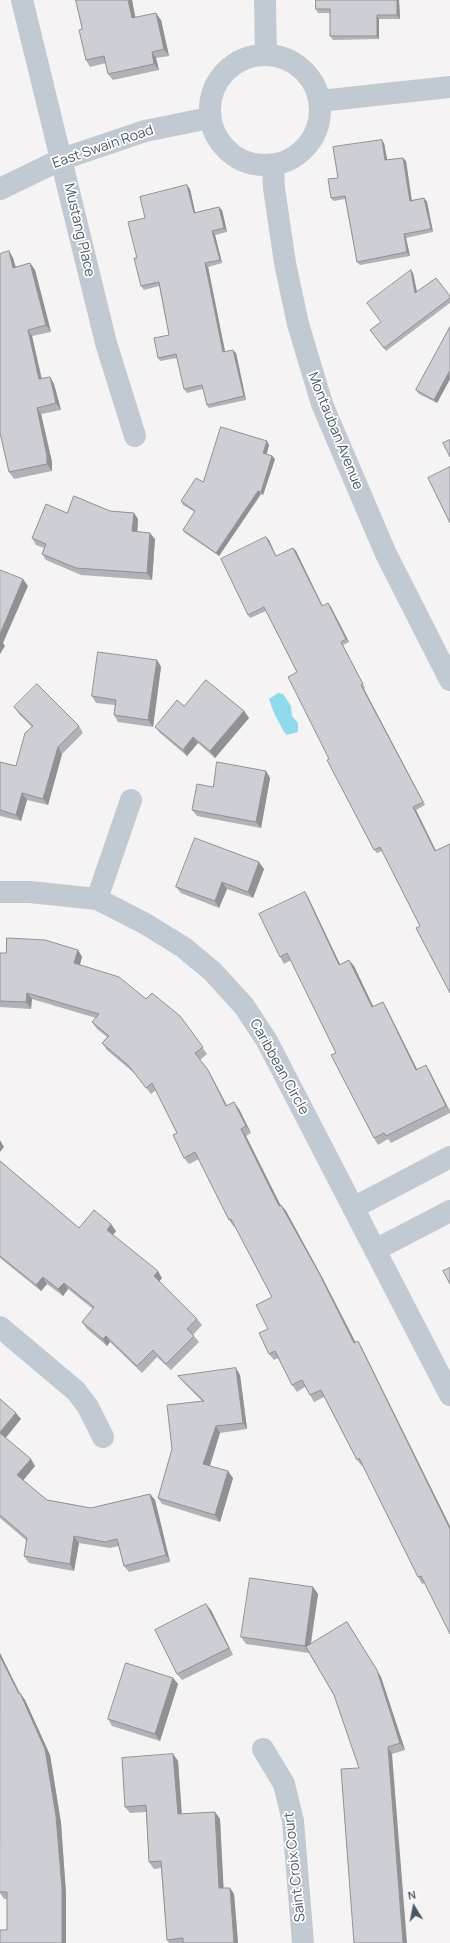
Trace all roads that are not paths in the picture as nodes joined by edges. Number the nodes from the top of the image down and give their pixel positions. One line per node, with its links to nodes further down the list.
1 (22, 0): 7 (street, Mustang Place)
2 (265, 0): 3 (street)
3 (266, 54): 5 (street); 6 (street)
4 (450, 87): 5 (street)
5 (320, 101): 8 (street)
6 (209, 118): 7 (street, East Swain Road); 8 (street)
7 (62, 159): 9 (street, East Swain Road); 10 (street, Mustang Place)
8 (273, 165): 11 (street, Montauban Avenue)
9 (0, 189)
10 (135, 436)
11 (450, 680)
12 (131, 800): 14 (street)
13 (0, 892): 14 (street, Caribbean Circle)
14 (97, 899): 16 (street, Caribbean Circle)
15 (450, 1157): 16 (street)
16 (353, 1208): 18 (street, Caribbean Circle)
17 (450, 1211): 18 (street)
18 (375, 1250): 20 (street, Caribbean Circle)
19 (0, 1327): 21 (street)
20 (450, 1395)
21 (103, 1436)
22 (263, 1748): 23 (street, Saint Croix Court)
23 (303, 1943)

